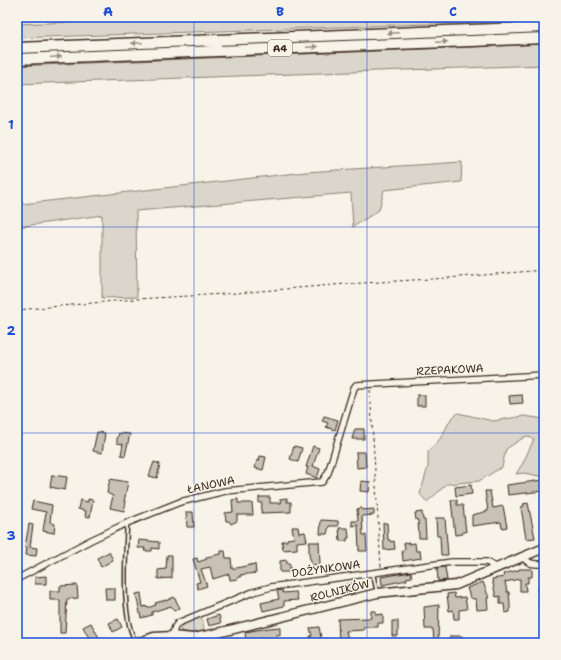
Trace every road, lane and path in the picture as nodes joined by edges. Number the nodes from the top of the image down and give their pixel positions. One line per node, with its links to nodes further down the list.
1 (544, 27): 2 (highway, A4, one-way to 2)
2 (265, 38): 4 (highway, A4); 6 (lane)
3 (544, 38): 8 (highway, A4, one-way to 3)
4 (157, 42): 7 (highway, A4, one-way to 7); 9 (lane)
5 (203, 46): 6 (lane)
6 (211, 46): 8 (lane)
7 (17, 48)
8 (266, 49): 9 (highway, A4)
9 (157, 53): 10 (highway, A4, one-way to 9)
10 (17, 59)
11 (544, 270): 12 (path)
12 (17, 310)
13 (544, 375): 14 (street, RZEPAKOWA)
14 (369, 384): 15 (street, RZEPAKOWA); 21 (path)
15 (356, 385): 16 (street, ŁANOWA)
16 (127, 523): 23 (street, ŁANOWA); 27 (lane)
17 (544, 548): 18 (street, ROLNIKÓW)
18 (522, 556): 19 (street); 20 (street, ROLNIKÓW)
19 (544, 564)
20 (496, 568): 21 (street, DOŻYNKOWA); 24 (street, ROLNIKÓW)
21 (382, 572): 22 (street, DOŻYNKOWA)
22 (372, 573): 24 (lane); 25 (street, DOŻYNKOWA)
23 (17, 579)
24 (377, 593): 26 (street, ROLNIKÓW)
25 (172, 636): 26 (street, ROLNIKÓW); 27 (street, ROLNIKÓW)
26 (182, 640)
27 (137, 643)

